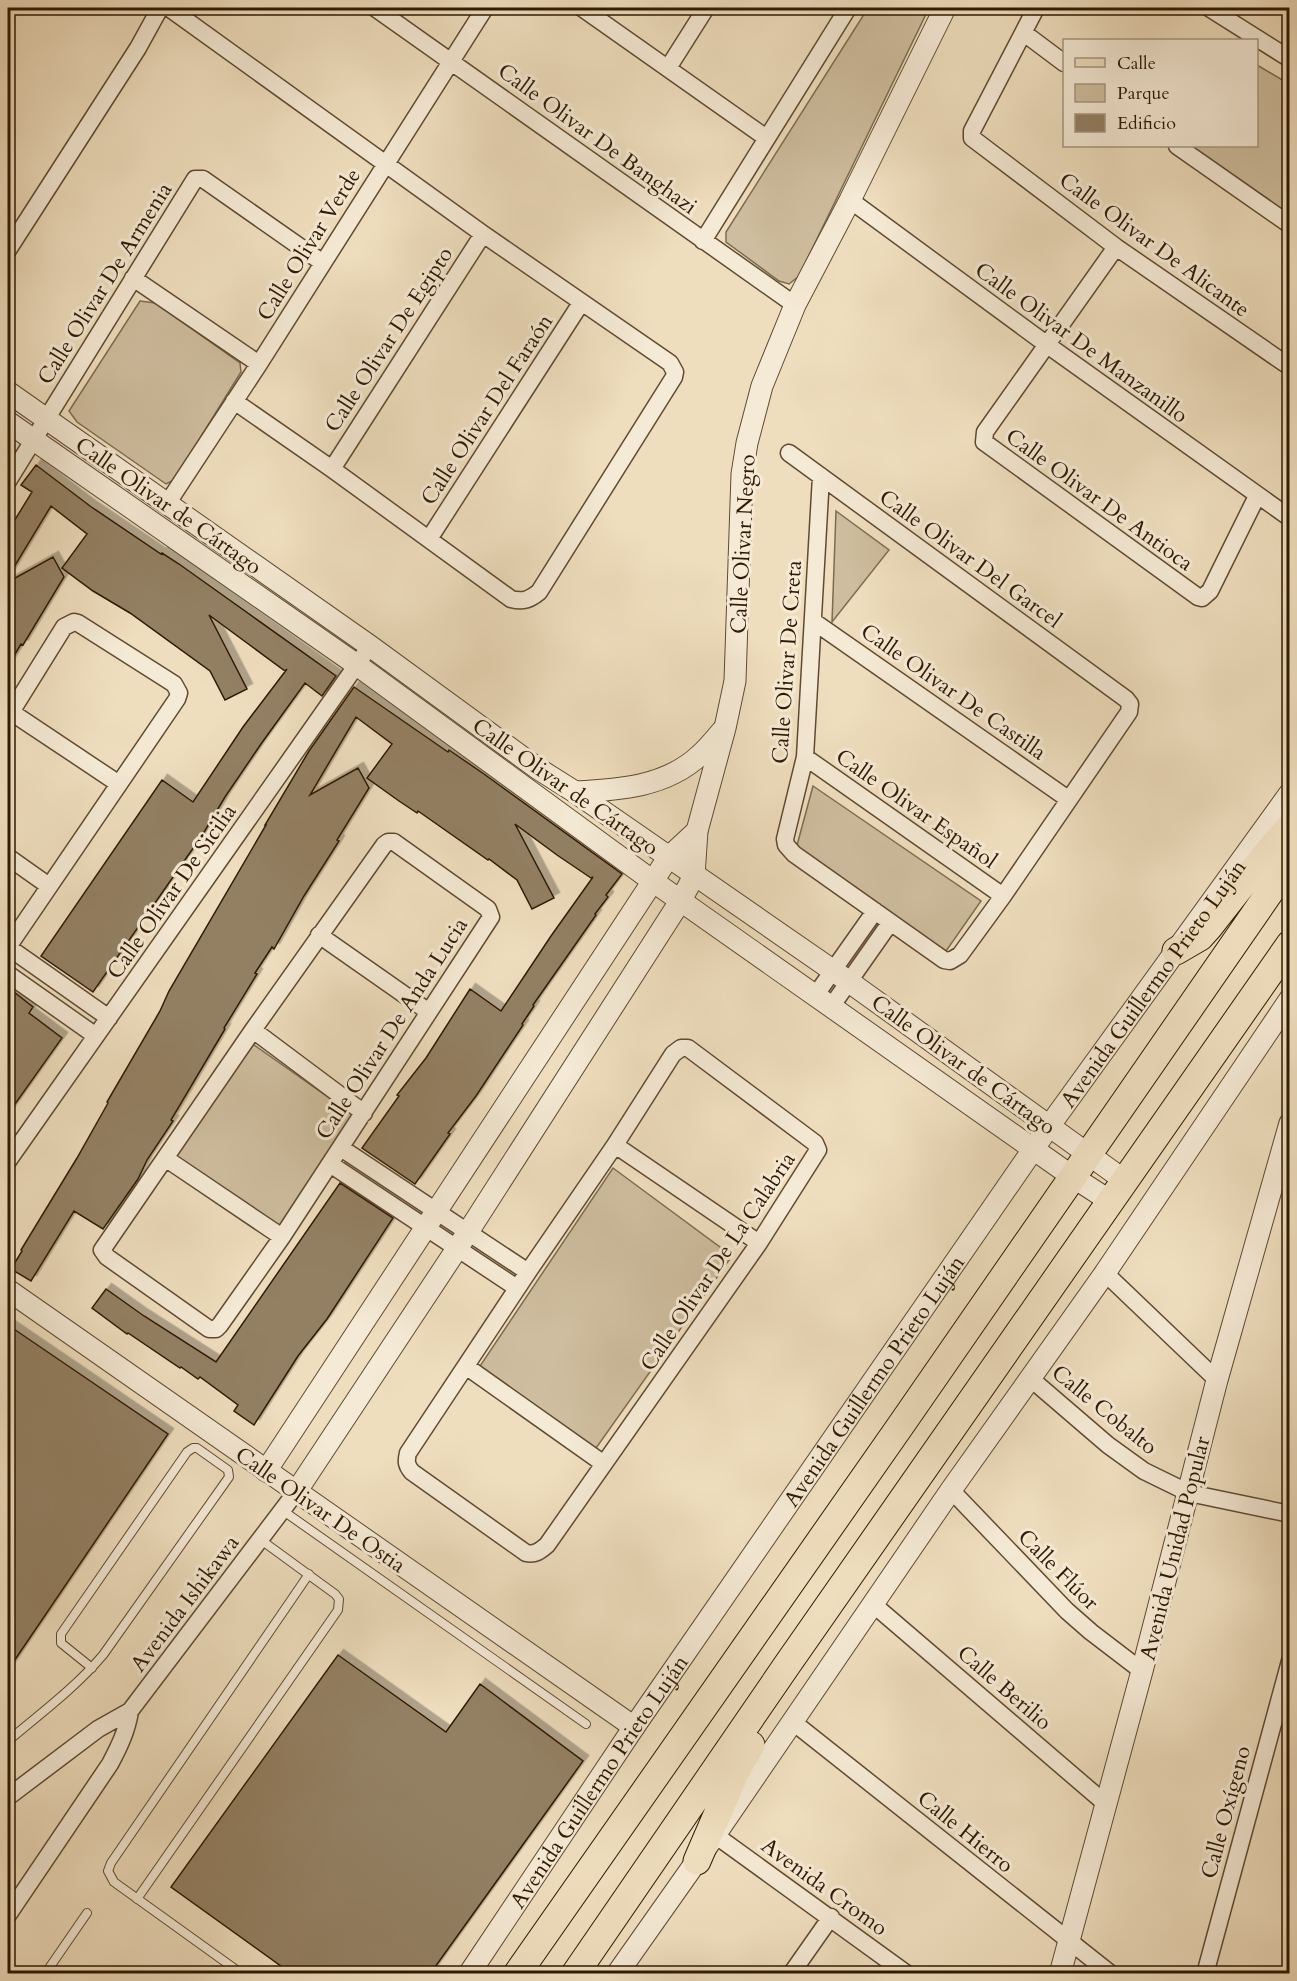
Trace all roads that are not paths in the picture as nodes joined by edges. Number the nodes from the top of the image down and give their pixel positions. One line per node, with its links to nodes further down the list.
1 (160, 8): 23 (street)
2 (169, 8): 18 (street)
3 (375, 8): 13 (street, Calle Olivar De Banghazi)
4 (485, 8): 13 (street, Calle Olivar Verde)
5 (582, 8): 15 (street)
6 (706, 8): 15 (street)
7 (848, 8): 16 (street)
8 (945, 8): 19 (street, Calle Olivar Negro)
9 (1036, 8): 11 (street)
10 (1209, 8): 12 (street)
11 (1024, 33): 14 (street); 24 (street, Calle Olivar De Alicante)
12 (1290, 59)
13 (451, 61): 18 (street, Calle Olivar Verde); 22 (street, Calle Olivar De Banghazi)
14 (1063, 62)
15 (668, 68): 16 (street)
16 (765, 137): 22 (street)
17 (1178, 147): 20 (street)
18 (387, 162): 21 (street); 25 (street, Calle Olivar Verde)
19 (850, 200): 28 (street, Calle Olivar Negro); 29 (street, Calle Olivar De Manzanillo)
20 (1290, 225)
21 (483, 234): 27 (street); 38 (street, Calle Olivar De Egipto)
22 (703, 241): 28 (street, Calle Olivar De Banghazi)
23 (9, 244)
24 (1116, 247): 29 (street, Calle Olivar De Antioca); 31 (street, Calle Olivar De Alicante)
25 (323, 263): 26 (street, Calle Olivar De Armenia); 30 (street, Calle Olivar Verde)
26 (133, 278): 30 (street); 34 (street, Calle Olivar De Armenia)
27 (581, 303): 44 (street, Calle Olivar Del Faraón); 44 (street)
28 (795, 305): 50 (street, Calle Olivar Negro)
29 (1046, 344): 41 (street, Calle Olivar De Manzanillo); 41 (street, Calle Olivar De Antioca)
30 (259, 364): 33 (street, Calle Olivar Verde)
31 (1290, 367)
32 (8, 392): 34 (street, Calle Olivar de Cártago)
33 (234, 401): 38 (street); 42 (street, Calle Olivar Verde)
34 (46, 419): 36 (street, Calle Olivar De Armenia); 42 (street, Calle Olivar de Cártago)
35 (8, 422): 36 (street, Calle Olivar de Cártago)
36 (33, 439): 40 (street, Calle Olivar De Armenia); 47 (street, Calle Olivar de Cártago)
37 (789, 453): 39 (street, Calle Olivar Del Garcel)
38 (332, 469): 44 (street)
39 (821, 476): 45 (street, Calle Olivar De Creta); 48 (street, Calle Olivar Del Garcel)
40 (8, 481)
41 (1257, 496): 43 (street, Calle Olivar De Manzanillo)
42 (167, 504): 46 (street, Calle Olivar de Cártago)
43 (1290, 519)
44 (429, 539)
45 (813, 621): 51 (street, Calle Olivar De Creta); 55 (street, Calle Olivar De Castilla)
46 (370, 646): 47 (street, Calle Olivar De Sicilia); 53 (street, Calle Olivar de Cártago)
47 (357, 665): 62 (street, Calle Olivar de Cártago); 78 (street, Calle Olivar De Sicilia)
48 (1126, 699): 55 (street, Calle Olivar De Creta)
49 (9, 715): 52 (street); 52 (street)
50 (725, 728): 53 (street); 57 (street, Calle Olivar Negro)
51 (805, 757): 64 (street, Calle Olivar Español); 66 (street, Calle Olivar De Creta)
52 (119, 784): 63 (street)
53 (575, 792): 59 (street, Calle Olivar de Cártago)
54 (1290, 793): 71 (street, Avenida Guillermo Prieto Luján)
55 (1068, 799): 64 (street, Calle Olivar De Creta)
56 (1290, 827): 71 (main road)
57 (697, 831): 59 (street); 61 (street, Calle Olivar Negro)
58 (8, 857): 63 (street)
59 (668, 858): 61 (street, Calle Olivar de Cártago); 62 (street)
60 (1290, 863): 88 (main road, Avenida Guillermo Prieto Luján)
61 (694, 876): 65 (street); 74 (street, Calle Olivar de Cártago)
62 (654, 882): 65 (street, Calle Olivar de Cártago); 94 (street)
63 (49, 886): 70 (street)
64 (1003, 896): 67 (street, Calle Olivar De Creta)
65 (681, 900): 76 (street, Calle Olivar de Cártago); 96 (street)
66 (874, 911): 67 (street, Calle Olivar De Creta); 74 (street)
67 (890, 923): 74 (street)
68 (320, 935): 77 (street); 77 (street, Calle Olivar De Anda Lucia); 79 (street, Calle Olivar De Anda Lucia)
69 (1290, 944): 80 (main road)
70 (8, 947): 78 (street)
71 (1176, 951): 84 (street, Avenida Guillermo Prieto Luján)
72 (1290, 968): 80 (main road)
73 (8, 974): 81 (street)
74 (841, 976): 76 (street); 84 (street, Calle Olivar de Cártago)
75 (1290, 999): 99 (street)
76 (823, 1001): 87 (street, Calle Olivar de Cártago)
77 (429, 1011): 82 (street, Calle Olivar De Anda Lucia)
78 (109, 1018): 81 (street, Calle Olivar De Sicilia)
79 (253, 1030): 82 (street); 89 (street, Calle Olivar De Anda Lucia)
80 (1227, 1032): 93 (main road)
81 (96, 1036): 90 (street, Calle Olivar De Sicilia)
82 (364, 1113): 86 (street, Calle Olivar De Anda Lucia)
83 (1290, 1123): 104 (street, Avenida Unidad Popular)
84 (1050, 1125): 87 (street, Avenida Guillermo Prieto Luján); 88 (street, Calle Olivar de Cártago)
85 (615, 1145): 97 (street); 97 (street, Calle Olivar De La Calabria); 98 (street, Calle Olivar De La Calabria)
86 (341, 1148): 91 (street, Calle Olivar De Anda Lucia); 94 (street)
87 (1034, 1149): 92 (street, Calle Olivar de Cártago); 122 (street, Avenida Guillermo Prieto Luján)
88 (1088, 1154): 92 (main road, Avenida Guillermo Prieto Luján); 93 (street, Calle Olivar de Cártago)
89 (165, 1158): 95 (street); 95 (street, Calle Olivar De Anda Lucia)
90 (8, 1161)
91 (330, 1164): 94 (street); 95 (street, Calle Olivar De Anda Lucia)
92 (1073, 1177): 93 (street, Calle Olivar de Cártago); 136 (main road, Avenida Guillermo Prieto Luján)
93 (1117, 1190): 116 (main road)
94 (431, 1220): 96 (street); 106 (street)
95 (282, 1237)
96 (462, 1240): 98 (street); 100 (street); 108 (street)
97 (759, 1244): 105 (street, Calle Olivar De La Calabria)
98 (528, 1272): 100 (street, Calle Olivar De La Calabria)
99 (1105, 1273): 103 (street); 104 (street)
100 (517, 1288): 102 (street, Calle Olivar De La Calabria)
101 (8, 1290): 106 (street, Calle Olivar De Ostia)
102 (467, 1366): 105 (street); 105 (street, Calle Olivar De La Calabria)
103 (1030, 1378): 107 (street); 109 (street, Calle Cobalto)
104 (1217, 1380): 109 (street, Avenida Unidad Popular)
105 (604, 1464)
106 (266, 1471): 108 (street, Calle Olivar De Ostia)
107 (951, 1490): 114 (street); 118 (street, Calle Flúor)
108 (296, 1492): 111 (street, Avenida Ishikawa); 122 (street, Calle Olivar De Ostia)
109 (1189, 1493): 110 (street, Calle Cobalto); 118 (street, Avenida Unidad Popular)
110 (1290, 1514)
111 (278, 1516): 112 (street, Avenida Ishikawa); 121 (lane)
112 (261, 1540): 113 (lane); 119 (street, Avenida Ishikawa)
113 (309, 1574): 128 (lane); 128 (lane)
114 (874, 1605): 120 (street); 125 (street, Calle Berilio)
115 (1290, 1661): 143 (street, Calle Oxígeno)
116 (787, 1665): 127 (main road); 137 (main road)
117 (92, 1668): 117 (lane); 123 (lane)
118 (1142, 1671): 125 (street, Avenida Unidad Popular)
119 (130, 1711): 124 (street, Avenida Ishikawa); 130 (street, Avenida Ishikawa)
120 (793, 1722): 126 (street); 132 (street, Calle Hierro)
121 (586, 1724)
122 (634, 1727): 135 (street, Avenida Guillermo Prieto Luján)
123 (8, 1741)
124 (8, 1797)
125 (1106, 1804): 132 (street, Avenida Unidad Popular)
126 (715, 1835): 127 (street); 131 (street, Avenida Cromo)
127 (697, 1861): 138 (street)
128 (137, 1899): 134 (lane)
129 (87, 1913): 133 (lane)
130 (8, 1915)
131 (831, 1917): 139 (street); 140 (street, Avenida Cromo)
132 (1069, 1942): 141 (street, Avenida Unidad Popular); 142 (street, Calle Hierro)
133 (45, 1974)
134 (242, 1974)
135 (469, 1974)
136 (517, 1974)
137 (575, 1974)
138 (617, 1974)
139 (791, 1974)
140 (907, 1974)
141 (1060, 1974)
142 (1111, 1974)
143 (1205, 1974)

